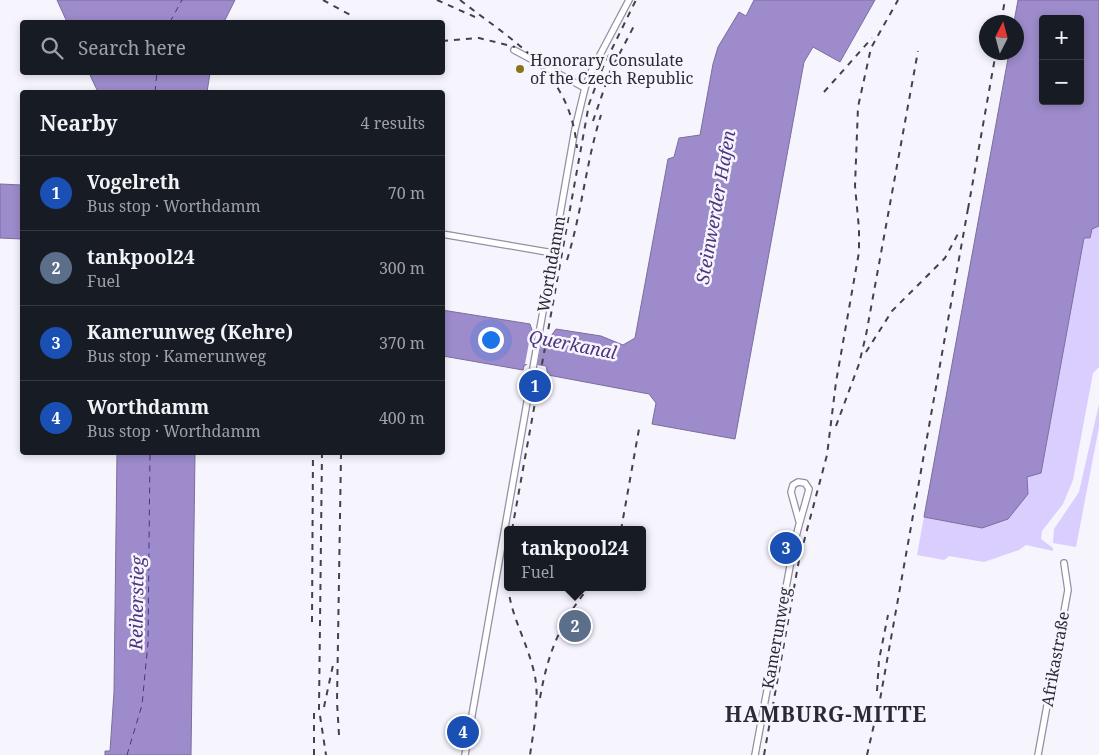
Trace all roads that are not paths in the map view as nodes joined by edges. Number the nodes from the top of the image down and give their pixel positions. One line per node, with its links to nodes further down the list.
1 (629, 0): 3 (street, Worthdamm)
2 (514, 50): 3 (street)
3 (585, 88): 5 (street, Worthdamm)
4 (445, 234): 5 (street)
5 (553, 252): 7 (street, Worthdamm)
6 (799, 521): 6 (street, Kamerunweg); 11 (street, Kamerunweg)
7 (505, 526)
8 (504, 531): 10 (street, Worthdamm)
9 (1064, 562): 12 (street, Afrikastraße)
10 (465, 755)
11 (755, 755)
12 (1038, 755)

